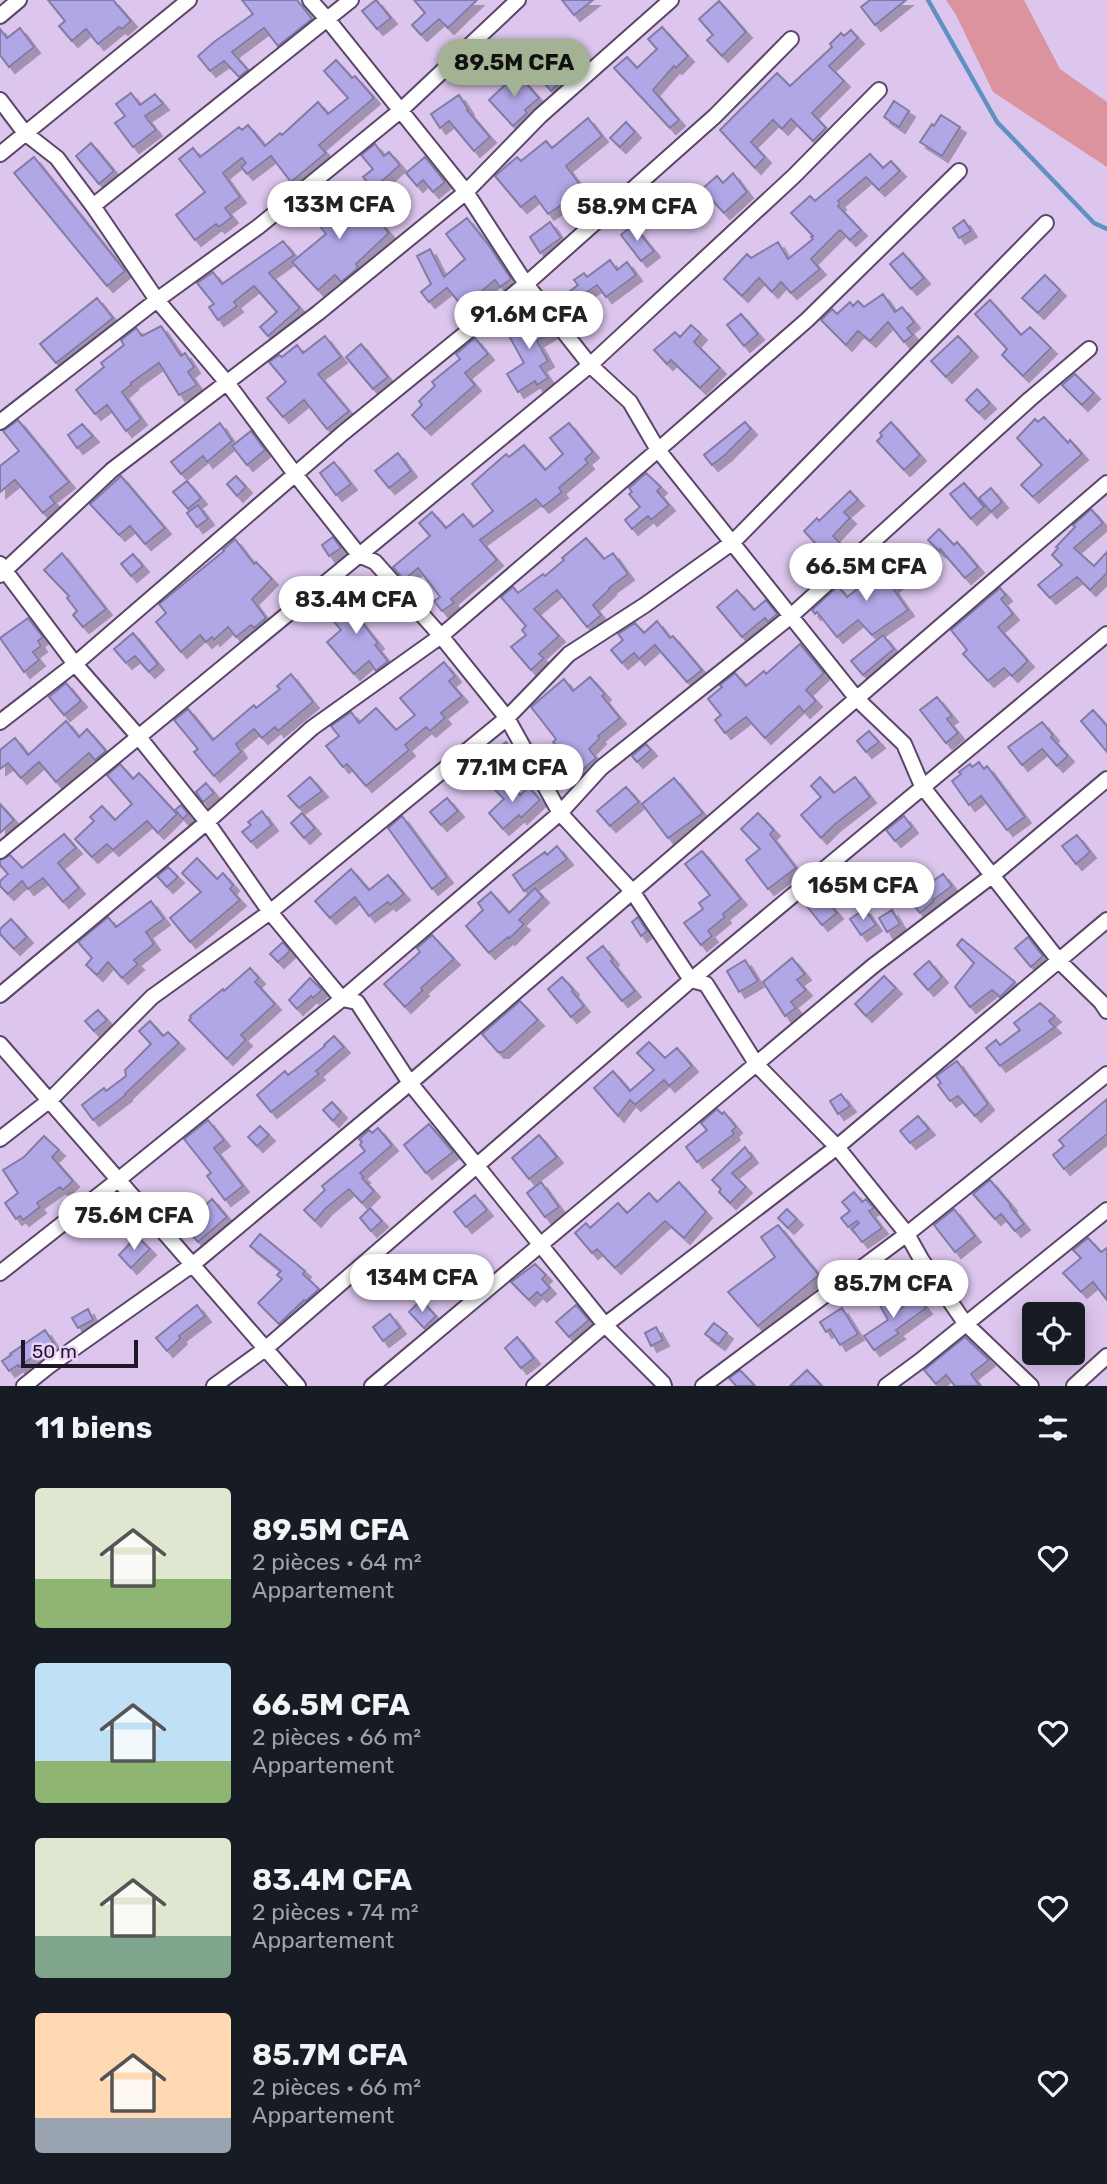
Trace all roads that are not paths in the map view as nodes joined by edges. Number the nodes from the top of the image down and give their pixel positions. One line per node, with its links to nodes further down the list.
1 (19, 0): 7 (street)
2 (189, 0): 13 (street)
3 (310, 0): 8 (street)
4 (351, 0): 8 (street)
5 (519, 0): 12 (street)
6 (671, 0): 16 (street)
7 (0, 16)
8 (328, 19): 12 (street); 17 (street)
9 (792, 39): 19 (street)
10 (879, 90): 22 (street)
11 (0, 100): 13 (street)
12 (400, 111): 16 (street); 20 (street)
13 (25, 133): 14 (street); 17 (street)
14 (0, 154)
15 (959, 171): 25 (street)
16 (466, 192): 19 (street); 23 (street)
17 (93, 206): 20 (street)
18 (1046, 223): 28 (street)
19 (526, 284): 22 (street); 26 (street)
20 (157, 300): 23 (street); 24 (street)
21 (1089, 349): 31 (street)
22 (590, 365): 25 (street); 29 (street)
23 (228, 384): 26 (street); 30 (street)
24 (0, 422)
25 (658, 450): 28 (street); 33 (street)
26 (295, 474): 29 (street); 34 (street)
27 (1107, 482): 35 (street)
28 (733, 542): 31 (street); 36 (street)
29 (359, 555): 33 (street); 38 (street)
30 (2, 570): 34 (street)
31 (791, 616): 35 (street); 41 (street)
32 (1107, 634): 40 (street)
33 (441, 636): 36 (street); 42 (street)
34 (75, 664): 37 (street); 38 (street)
35 (857, 699): 40 (street); 45 (street)
36 (506, 718): 41 (street); 46 (street)
37 (0, 722)
38 (138, 736): 42 (street); 43 (street)
39 (1107, 779): 44 (street)
40 (922, 786): 44 (street); 49 (street)
41 (561, 813): 45 (street); 51 (street)
42 (207, 822): 46 (street); 50 (street)
43 (0, 851)
44 (993, 875): 48 (street); 54 (street)
45 (632, 891): 49 (street); 56 (street)
46 (270, 912): 51 (street); 57 (street)
47 (1107, 920): 48 (street)
48 (1060, 962): 52 (street); 59 (street)
49 (691, 980): 54 (street); 60 (street)
50 (0, 995)
51 (342, 999): 56 (street); 61 (street)
52 (1107, 1011)
53 (0, 1044): 57 (street)
54 (757, 1065): 59 (street); 64 (street)
55 (1107, 1073): 63 (street)
56 (410, 1083): 60 (street); 65 (street)
57 (50, 1100): 58 (street); 61 (street)
58 (0, 1139)
59 (837, 1147): 63 (street); 68 (street)
60 (477, 1166): 64 (street); 69 (street)
61 (118, 1180): 65 (street); 66 (street)
62 (1107, 1210): 67 (street)
63 (907, 1234): 67 (street); 77 (street)
64 (541, 1245): 68 (street); 74 (street)
65 (192, 1265): 69 (street); 71 (street)
66 (0, 1273)
67 (965, 1323): 78 (street); 79 (street)
68 (606, 1325): 75 (street); 76 (street)
69 (265, 1349): 72 (street); 73 (street)
70 (1107, 1356): 80 (street)
71 (24, 1386)
72 (214, 1386)
73 (298, 1386)
74 (372, 1386)
75 (534, 1386)
76 (664, 1386)
77 (703, 1386)
78 (886, 1386)
79 (1031, 1386)
80 (1074, 1386)

